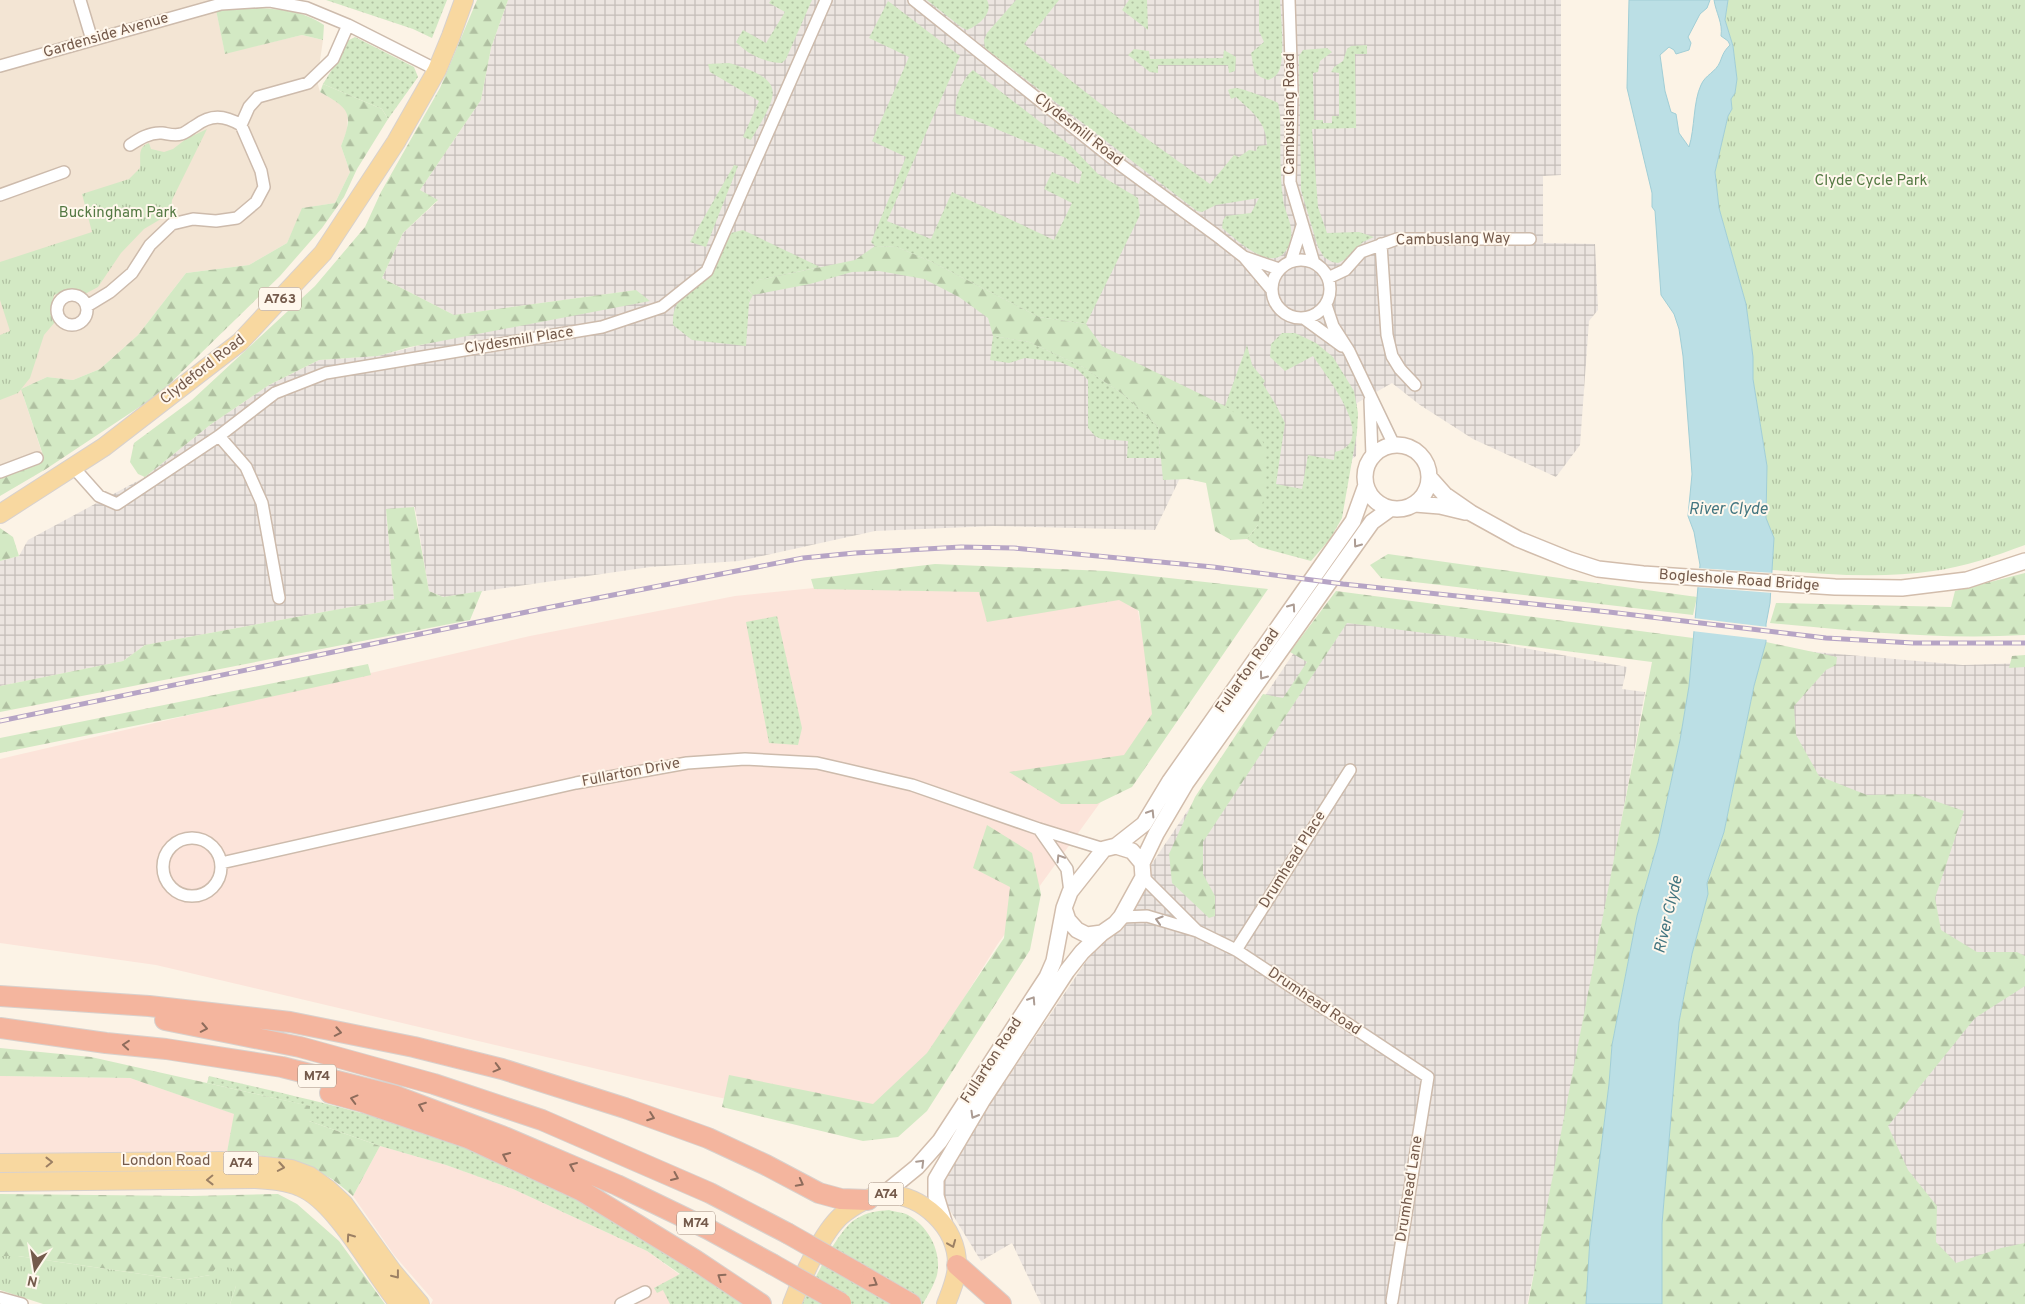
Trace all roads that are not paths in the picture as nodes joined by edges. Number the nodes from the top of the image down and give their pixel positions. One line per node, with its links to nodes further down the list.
1 (80, 0): 8 (street)
2 (270, 0): 7 (street, Gardenside Avenue); 8 (street, Gardenside Avenue)
3 (464, 0): 10 (main road, Clydeford Road / A763)
4 (826, 0): 30 (street, Clydesmill Place)
5 (914, 0): 18 (street, Clydesmill Road)
6 (1289, 0): 15 (street, Cambuslang Road)
7 (348, 25): 10 (street, Gardenside Avenue); 11 (street)
8 (92, 40): 9 (street, Gardenside Avenue)
9 (0, 66)
10 (437, 70): 34 (main road, Clydeford Road / A763)
11 (241, 124): 12 (street); 25 (street)
12 (130, 145)
13 (64, 172): 14 (street)
14 (0, 195)
15 (1302, 226): 19 (street); 20 (street, Cambuslang Road)
16 (1530, 239): 17 (street, Cambuslang Way)
17 (1381, 244): 22 (street, Cambuslang Way); 28 (street)
18 (1244, 257): 21 (street, Clydesmill Road); 23 (street, Clydesmill Road)
19 (1291, 261): 20 (street); 21 (street)
20 (1314, 263): 22 (street)
21 (1279, 269): 23 (street)
22 (1328, 278): 24 (street)
23 (1271, 289): 26 (street)
24 (1326, 305): 26 (street); 27 (street)
25 (87, 306)
26 (1305, 319): 27 (street)
27 (1349, 351): 29 (street)
28 (1416, 386)
29 (1370, 394): 31 (street); 32 (street)
30 (219, 436): 34 (street, Clydesmill Place); 43 (street)
31 (1394, 445): 32 (street); 36 (street)
32 (1372, 456): 37 (street)
33 (37, 458): 35 (street)
34 (74, 468): 41 (main road, Clydeford Road / A763)
35 (0, 472)
36 (1429, 477): 38 (street); 40 (street)
37 (1366, 485): 39 (street); 46 (street, Fullarton Road, one-way to 37)
38 (1415, 504): 39 (street); 40 (street)
39 (1390, 509): 48 (street, Fullarton Road, one-way to 48)
40 (1471, 513): 42 (street, Bogleshole Road Bridge)
41 (0, 514)
42 (2025, 561)
43 (279, 598)
44 (1350, 770): 54 (street, Drumhead Place)
45 (1039, 829): 46 (street, Fullarton Drive); 47 (street, Fullarton Drive); 49 (street, one-way to 45)
46 (1110, 848): 48 (street); 49 (street, Fullarton Road)
47 (221, 863): 47 (street)
48 (1143, 870): 51 (street, Fullarton Road); 52 (street)
49 (1070, 892): 50 (street, Fullarton Road)
50 (1064, 908): 53 (street); 61 (street, Fullarton Road, one-way to 50)
51 (1121, 917): 52 (street, one-way to 51); 53 (street, Fullarton Road)
52 (1197, 931): 54 (street, Drumhead Road)
53 (1102, 933): 62 (street, Fullarton Road, one-way to 62)
54 (1236, 950): 58 (street, Drumhead Road)
55 (0, 997): 61 (highway, M74, one-way to 61); 74 (highway, M74, one-way to 74, bridge)
56 (0, 1028): 57 (highway, M74, one-way to 56)
57 (166, 1049): 71 (highway, M74, one-way to 57); 73 (highway, M74, one-way to 57, bridge)
58 (1428, 1077): 66 (street, Drumhead Lane)
59 (0, 1163): 69 (main road, London Road / A74, one-way to 69)
60 (0, 1182): 68 (main road, London Road / A74, one-way to 60)
61 (876, 1197): 62 (main road, Fullarton Road / A74); 72 (main road, Fullarton Road / A74)
62 (944, 1222): 63 (main road, Fullarton Road / A74, one-way to 63)
63 (957, 1265): 75 (main road, Fullarton Road / A74); 76 (highway)
64 (644, 1292): 70 (street)
65 (0, 1298): 67 (street)
66 (1392, 1301)
67 (22, 1304)
68 (399, 1304)
69 (420, 1304)
70 (621, 1304)
71 (761, 1304)
72 (792, 1304)
73 (842, 1304)
74 (911, 1304)
75 (946, 1304)
76 (1001, 1304)

